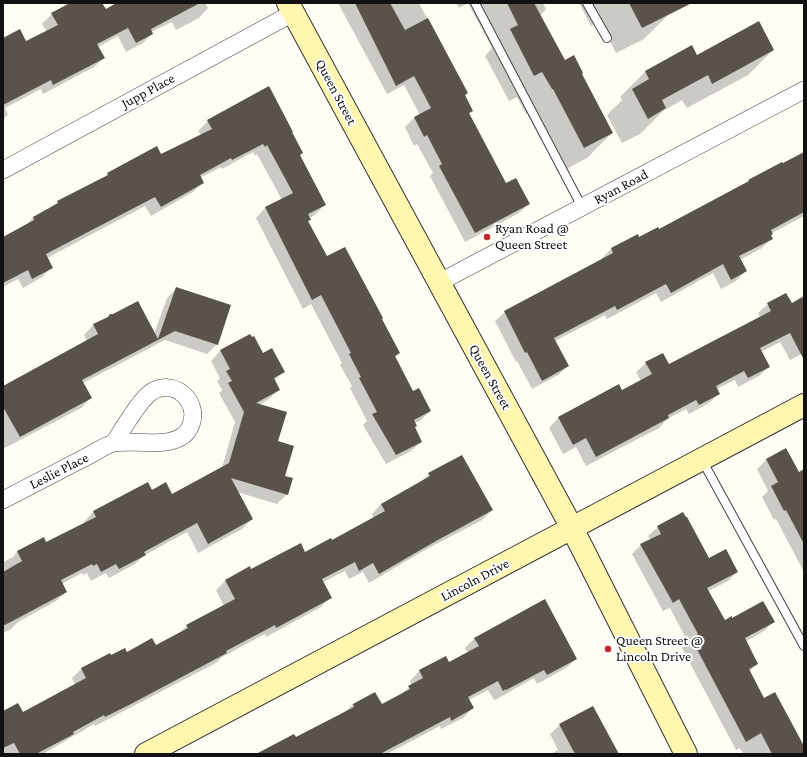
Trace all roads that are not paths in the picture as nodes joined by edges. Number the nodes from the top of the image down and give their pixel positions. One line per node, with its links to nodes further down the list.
1 (475, 3): 7 (lane)
2 (587, 3): 4 (lane)
3 (291, 8): 6 (street, Jupp Place); 8 (street, Queen Street)
4 (607, 38)
5 (804, 90): 7 (street, Ryan Road)
6 (3, 170)
7 (582, 207): 8 (street, Ryan Road)
8 (438, 283): 13 (street, Queen Street)
9 (804, 405): 11 (street, Lincoln Drive)
10 (114, 443): 10 (street, Leslie Place); 12 (street, Leslie Place)
11 (702, 459): 13 (street, Lincoln Drive); 14 (lane)
12 (3, 500)
13 (572, 528): 15 (street, Lincoln Drive); 16 (street, Queen Street)
14 (804, 646)
15 (146, 754)
16 (686, 754)

